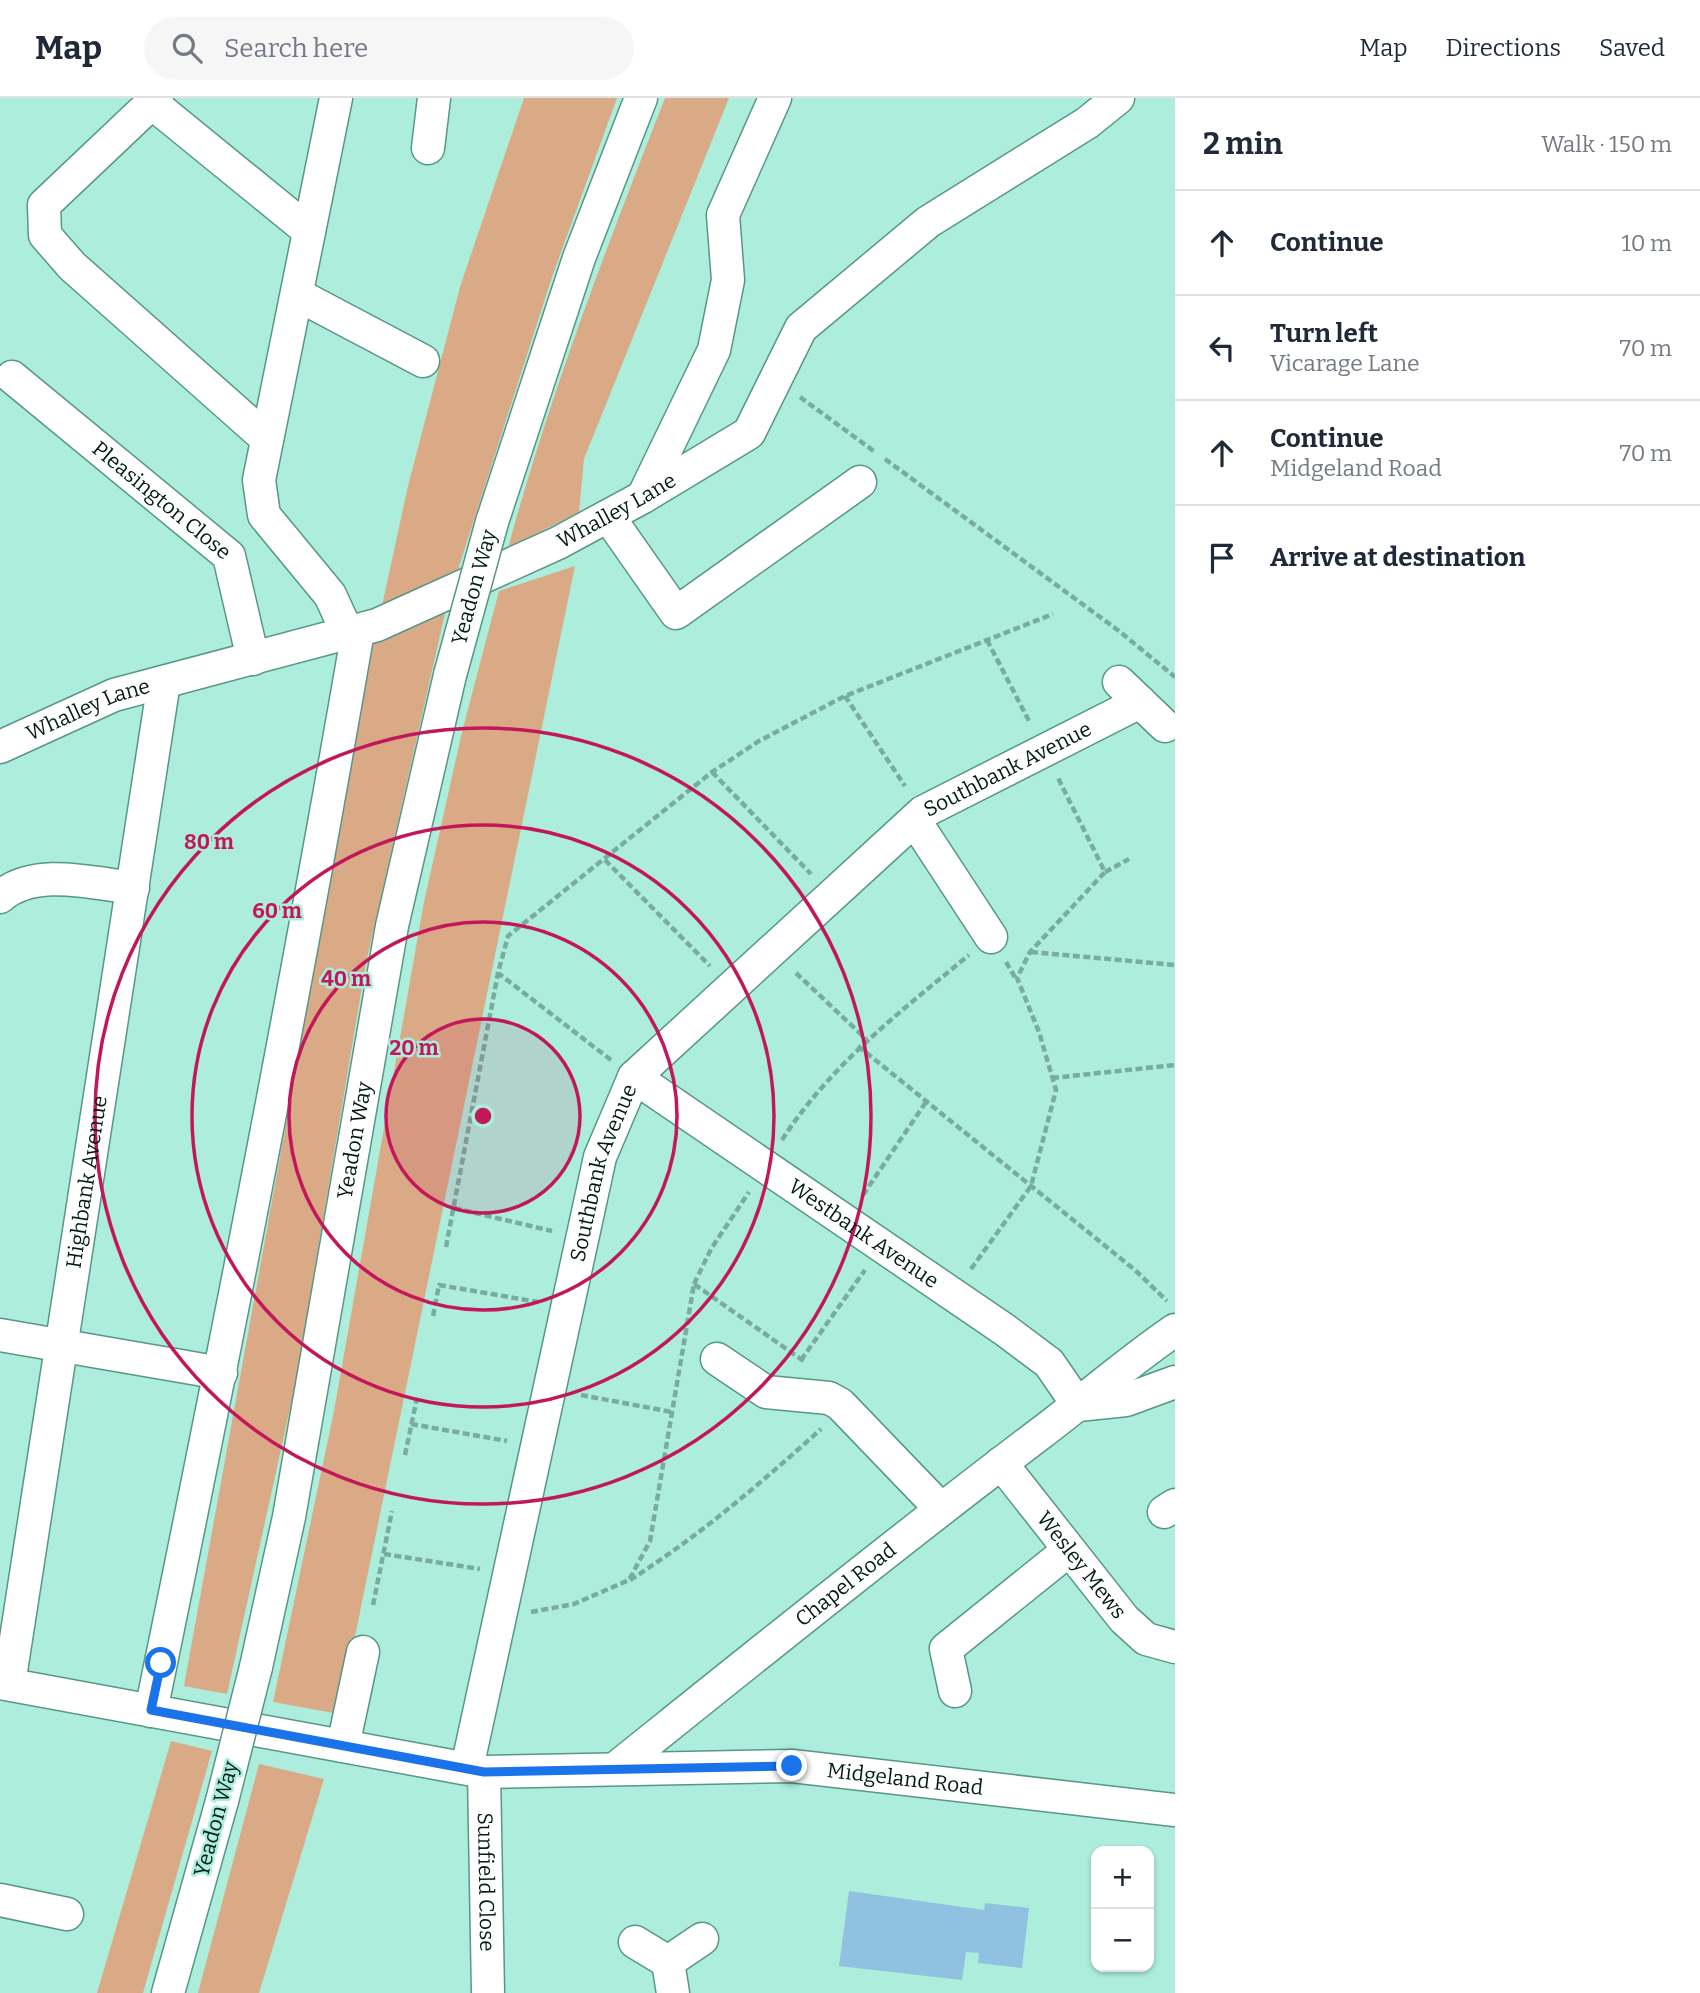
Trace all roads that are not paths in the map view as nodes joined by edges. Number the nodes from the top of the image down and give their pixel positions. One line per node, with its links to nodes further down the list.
1 (336, 98): 8 (street)
2 (434, 98): 7 (street)
3 (641, 98): 50 (street, Yeadon Way, bridge)
4 (775, 98): 14 (street)
5 (1118, 98): 14 (street, Whalley Lane)
6 (154, 100): 8 (street); 12 (street)
7 (429, 148)
8 (309, 231): 9 (street)
9 (298, 295): 10 (street); 12 (street)
10 (423, 361)
11 (12, 377): 17 (street, Pleasington Close)
12 (267, 439): 16 (street)
13 (860, 482): 15 (street)
14 (643, 497): 15 (street, Whalley Lane)
15 (608, 516): 16 (street, Whalley Lane)
16 (353, 632): 17 (street, Whalley Lane); 30 (street)
17 (253, 659): 18 (street, Whalley Lane)
18 (164, 682): 20 (street, Whalley Lane); 22 (street, Highbank Avenue)
19 (1165, 726): 21 (street, Southbank Avenue)
20 (0, 747)
21 (919, 816): 24 (street); 25 (street, Southbank Avenue)
22 (133, 888): 23 (street); 28 (street, Highbank Avenue)
23 (0, 897)
24 (991, 937)
25 (634, 1077): 32 (street, Westbank Avenue); 43 (street, Southbank Avenue)
26 (1174, 1318): 32 (street, Chapel Road)
27 (0, 1335): 28 (street)
28 (61, 1346): 30 (street); 38 (street, Highbank Avenue)
29 (717, 1359): 34 (street)
30 (221, 1373): 40 (street)
31 (1175, 1382): 32 (street)
32 (1078, 1405): 33 (street, Chapel Road)
33 (1001, 1463): 34 (street, Chapel Road); 35 (street, Wesley Mews)
34 (940, 1508): 42 (street, Chapel Road)
35 (1069, 1550): 36 (street, Wesley Mews); 39 (street)
36 (1175, 1647)
37 (363, 1652): 41 (street)
38 (4, 1684): 40 (street, Midgeland Road)
39 (955, 1691)
40 (151, 1710): 41 (street, Midgeland Road)
41 (343, 1746): 43 (street, Midgeland Road)
42 (616, 1768): 43 (street, Midgeland Road); 44 (street, Midgeland Road)
43 (475, 1770): 51 (street, Sunfield Close)
44 (1175, 1810)
45 (0, 1899): 46 (street)
46 (67, 1914)
47 (702, 1940): 49 (street)
48 (635, 1942): 49 (street)
49 (668, 1962): 52 (street)
50 (168, 1993)
51 (488, 1993)
52 (673, 1993)

